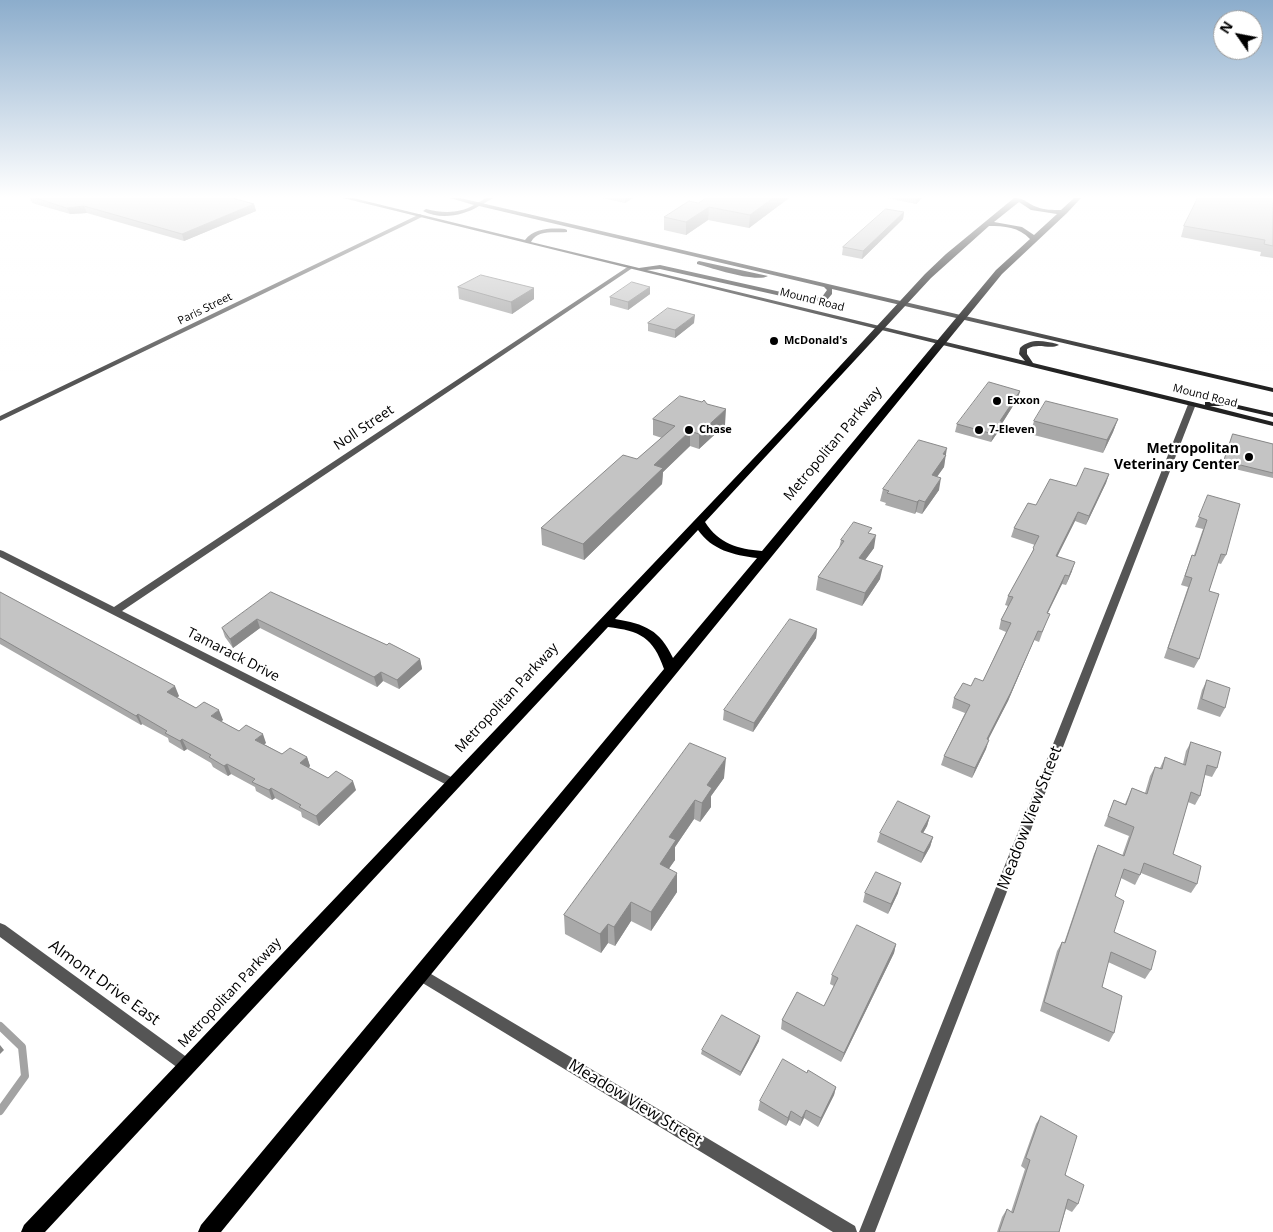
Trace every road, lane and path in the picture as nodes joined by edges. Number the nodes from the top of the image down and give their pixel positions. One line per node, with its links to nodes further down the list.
1 (338, 255): 19 (street, Paris Street)
2 (578, 255): 7 (main road, Mound Road)
3 (667, 255): 8 (main road)
4 (703, 255): 8 (main road, Mound Road)
5 (950, 255): 10 (main road, Metropolitan Parkway)
6 (1017, 255): 11 (main road, Metropolitan Parkway)
7 (629, 268): 9 (main road); 12 (main road, Mound Road); 24 (street, Noll Street)
8 (801, 278): 9 (main road, Mound Road)
9 (826, 285): 10 (main road, Mound Road)
10 (903, 302): 11 (main road, Mound Road); 12 (main road, Metropolitan Parkway)
11 (962, 316): 13 (main road, Metropolitan Parkway); 15 (main road, Mound Road)
12 (879, 328): 13 (main road, Mound Road); 21 (main road, Metropolitan Parkway)
13 (940, 343): 14 (main road, Mound Road); 23 (main road, Metropolitan Parkway)
14 (1030, 364): 16 (main road); 17 (main road, Mound Road)
15 (1273, 390)
16 (1273, 396)
17 (1192, 404): 18 (main road); 20 (main road, Mound Road); 34 (street, Meadow View Street)
18 (1273, 415)
19 (0, 419)
20 (1273, 424)
21 (699, 521): 23 (main road); 25 (main road, Metropolitan Parkway)
22 (0, 553): 24 (street, Tamarack Drive)
23 (766, 555): 26 (main road, Metropolitan Parkway)
24 (114, 612): 27 (street, Tamarack Drive)
25 (604, 622): 26 (main road); 27 (main road, Metropolitan Parkway)
26 (671, 670): 29 (main road, Metropolitan Parkway)
27 (453, 783): 30 (main road, Metropolitan Parkway)
28 (0, 929): 30 (street, Almont Drive East)
29 (421, 974): 32 (main road, Metropolitan Parkway); 33 (street, Meadow View Street)
30 (187, 1066): 31 (main road, Metropolitan Parkway)
31 (31, 1232)
32 (208, 1232)
33 (849, 1232)
34 (867, 1232)

